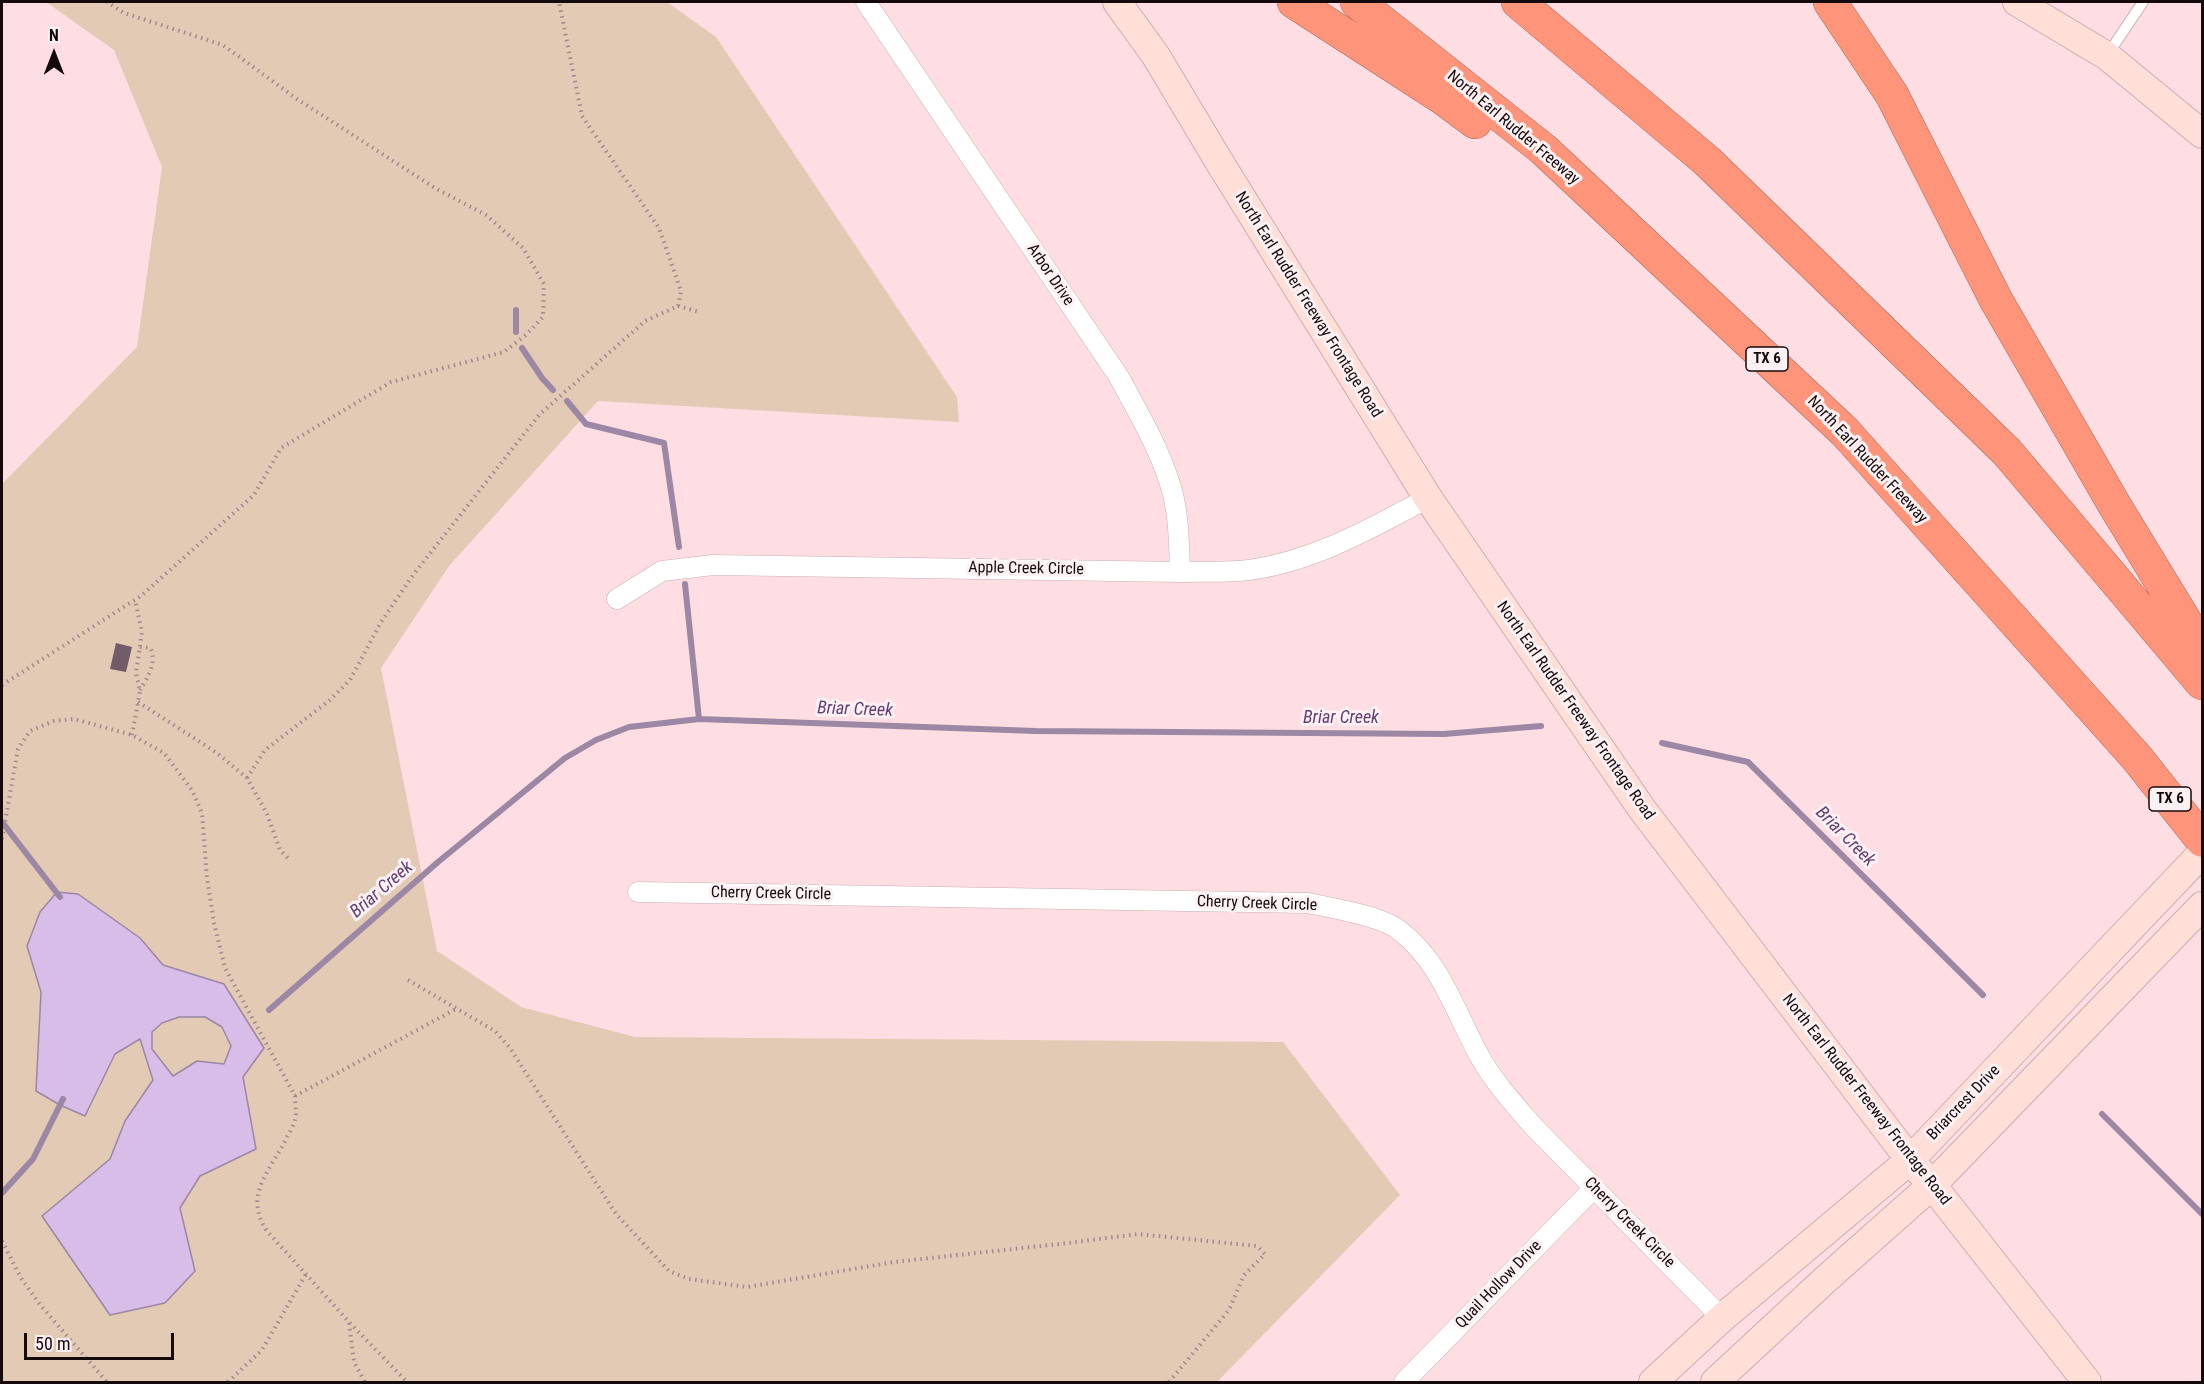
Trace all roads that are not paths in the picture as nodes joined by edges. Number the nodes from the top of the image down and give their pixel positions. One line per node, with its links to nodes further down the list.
1 (866, 2): 13 (street, Arbor Drive)
2 (1117, 2): 12 (main road, North Earl Rudder Freeway Frontage Road)
3 (1294, 2): 11 (highway)
4 (1357, 2): 11 (highway, North Earl Rudder Freeway / TX 6)
5 (1518, 2): 16 (highway)
6 (1830, 2): 15 (highway)
7 (2017, 2): 9 (main road)
8 (2142, 2): 9 (lane)
9 (2107, 56): 10 (main road)
10 (2202, 134)
11 (1685, 282): 17 (highway, North Earl Rudder Freeway / TX 6)
12 (1428, 498): 13 (street, Apple Creek Circle); 21 (main road, North Earl Rudder Freeway Frontage Road)
13 (1180, 572): 14 (street, Apple Creek Circle)
14 (617, 599)
15 (2202, 649)
16 (2202, 683)
17 (2202, 840)
18 (2202, 853): 21 (main road, Briarcrest Drive)
19 (638, 892): 23 (street, Cherry Creek Circle)
20 (2202, 906): 22 (main road, Briarcrest Drive)
21 (1910, 1160): 22 (main road, North Earl Rudder Freeway Frontage Road); 24 (main road, Briarcrest Drive)
22 (1932, 1185): 27 (main road, Briarcrest Drive); 28 (main road, North Earl Rudder Freeway Frontage Road)
23 (1594, 1188): 24 (street, Cherry Creek Circle); 25 (street, Quail Hollow Drive)
24 (1722, 1318): 26 (main road, Briarcrest Drive)
25 (1404, 1383)
26 (1653, 1383)
27 (1715, 1383)
28 (2087, 1383)

